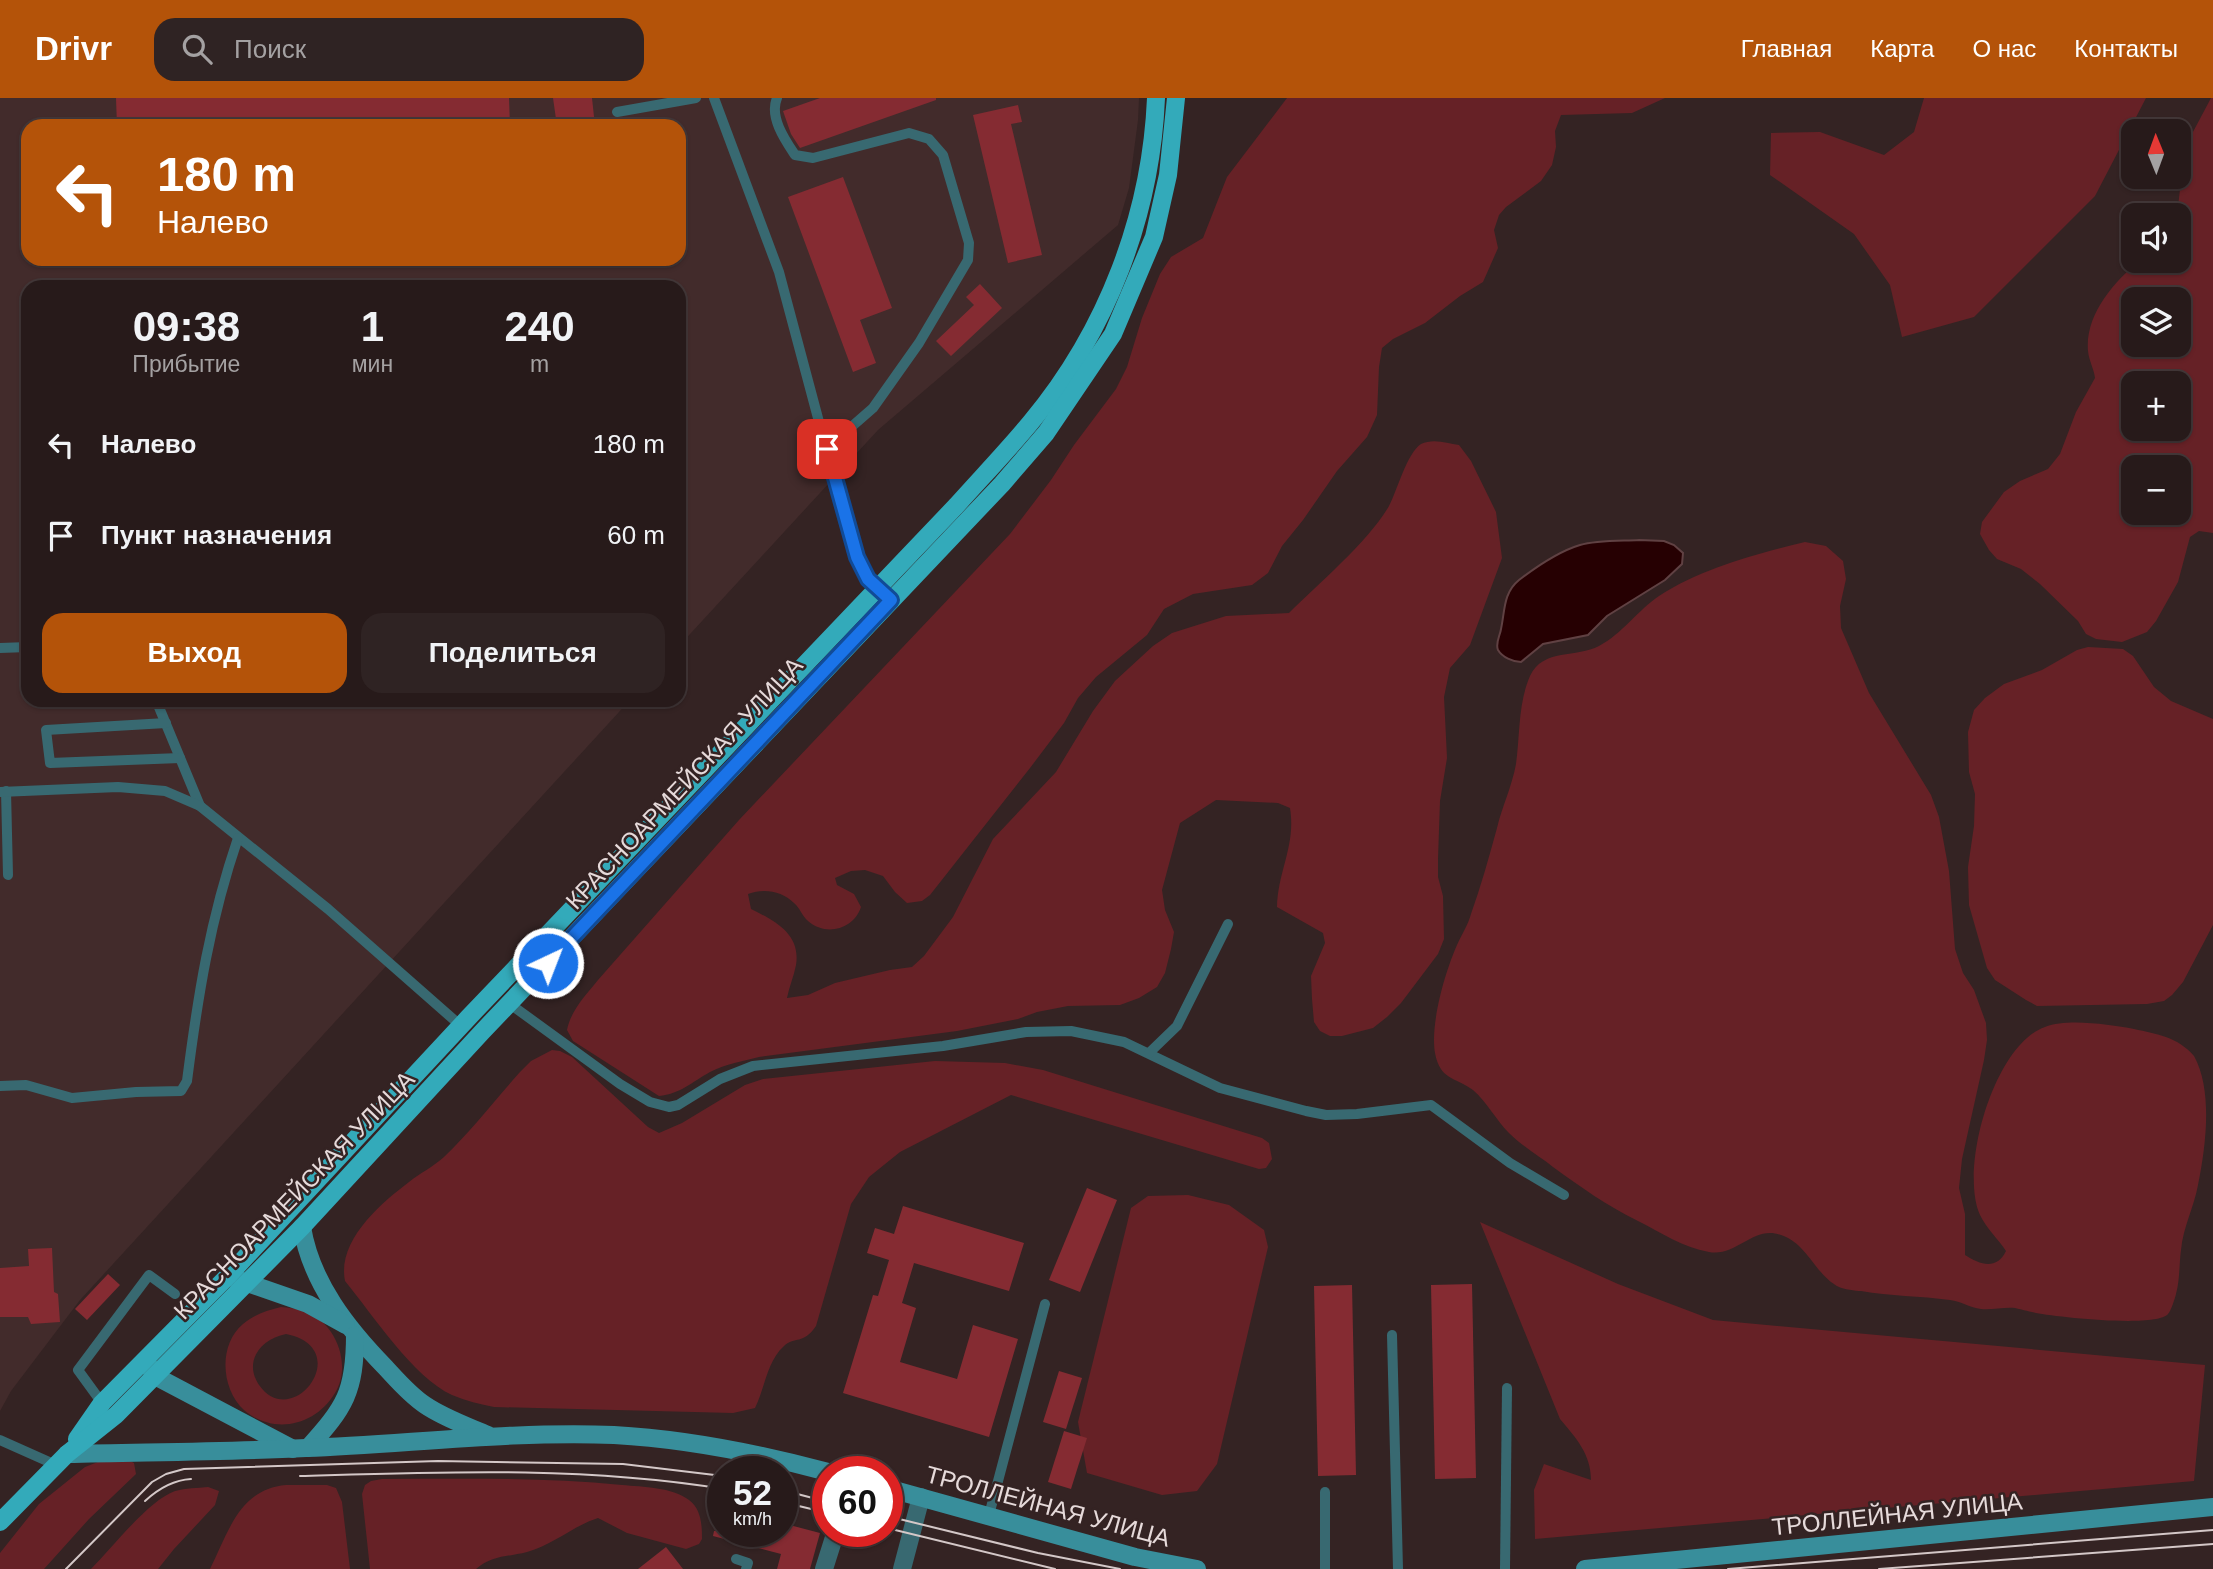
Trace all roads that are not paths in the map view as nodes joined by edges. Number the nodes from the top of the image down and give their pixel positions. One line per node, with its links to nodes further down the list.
1 (696, 98): 6 (lane)
2 (714, 98): 7 (lane)
3 (777, 98): 7 (lane)
4 (1156, 98): 8 (main road, КРАСНОАРМЕЙСКАЯ УЛИЦА)
5 (1176, 98): 8 (main road, КРАСНОАРМЕЙСКАЯ УЛИЦА)
6 (617, 112)
7 (827, 449): 8 (lane)
8 (884, 594): 19 (main road, КРАСНОАРМЕЙСКАЯ УЛИЦА); 20 (main road, КРАСНОАРМЕЙСКАЯ УЛИЦА)
9 (21, 647): 10 (lane)
10 (0, 648)
11 (159, 707): 12 (lane)
12 (166, 723): 13 (lane); 13 (lane)
13 (180, 758): 15 (lane)
14 (3, 791): 15 (lane); 17 (lane)
15 (200, 806): 16 (lane)
16 (238, 838): 20 (lane); 23 (lane)
17 (8, 875)
18 (1228, 924): 22 (lane)
19 (510, 1004): 21 (main road, КРАСНОАРМЕЙСКАЯ УЛИЦА); 22 (lane)
20 (465, 1022): 21 (lane); 26 (main road, КРАСНОАРМЕЙСКАЯ УЛИЦА)
21 (482, 1032): 25 (main road, КРАСНОАРМЕЙСКАЯ УЛИЦА)
22 (1149, 1053): 24 (lane)
23 (0, 1086)
24 (1564, 1195)
25 (302, 1227): 27 (main road, КРАСНОАРМЕЙСКАЯ УЛИЦА); 30 (street)
26 (228, 1276): 27 (street); 32 (main road, КРАСНОАРМЕЙСКАЯ УЛИЦА)
27 (247, 1283): 30 (street); 33 (main road, КРАСНОАРМЕЙСКАЯ УЛИЦА)
28 (175, 1294): 35 (lane)
29 (1045, 1304): 45 (lane)
30 (350, 1330): 36 (street); 38 (street)
31 (1392, 1335): 55 (lane)
32 (145, 1359): 33 (street); 35 (main road, КРАСНОАРМЕЙСКАЯ УЛИЦА)
33 (155, 1376): 38 (street); 39 (main road, КРАСНОАРМЕЙСКАЯ УЛИЦА)
34 (1507, 1388): 56 (lane)
35 (102, 1403): 39 (main road, КРАСНОАРМЕЙСКАЯ УЛИЦА)
36 (491, 1437): 38 (street); 40 (street)
37 (0, 1440): 39 (lane)
38 (300, 1449): 39 (street)
39 (62, 1459): 46 (main road)
40 (812, 1468)
41 (903, 1492): 43 (street, ТРОЛЛЕЙНАЯ УЛИЦА)
42 (1325, 1492): 54 (lane)
43 (921, 1497): 45 (street, ТРОЛЛЕЙНАЯ УЛИЦА); 52 (street)
44 (2213, 1507): 49 (street, ТРОЛЛЕЙНАЯ УЛИЦА)
45 (989, 1515): 53 (street, ТРОЛЛЕЙНАЯ УЛИЦА)
46 (0, 1522)
47 (831, 1547): 51 (street)
48 (736, 1559): 50 (lane)
49 (1669, 1565): 57 (street, ТРОЛЛЕЙНАЯ УЛИЦА)
50 (746, 1569)
51 (824, 1569)
52 (902, 1569)
53 (1197, 1569)
54 (1325, 1569)
55 (1398, 1569)
56 (1505, 1569)
57 (1586, 1569)

